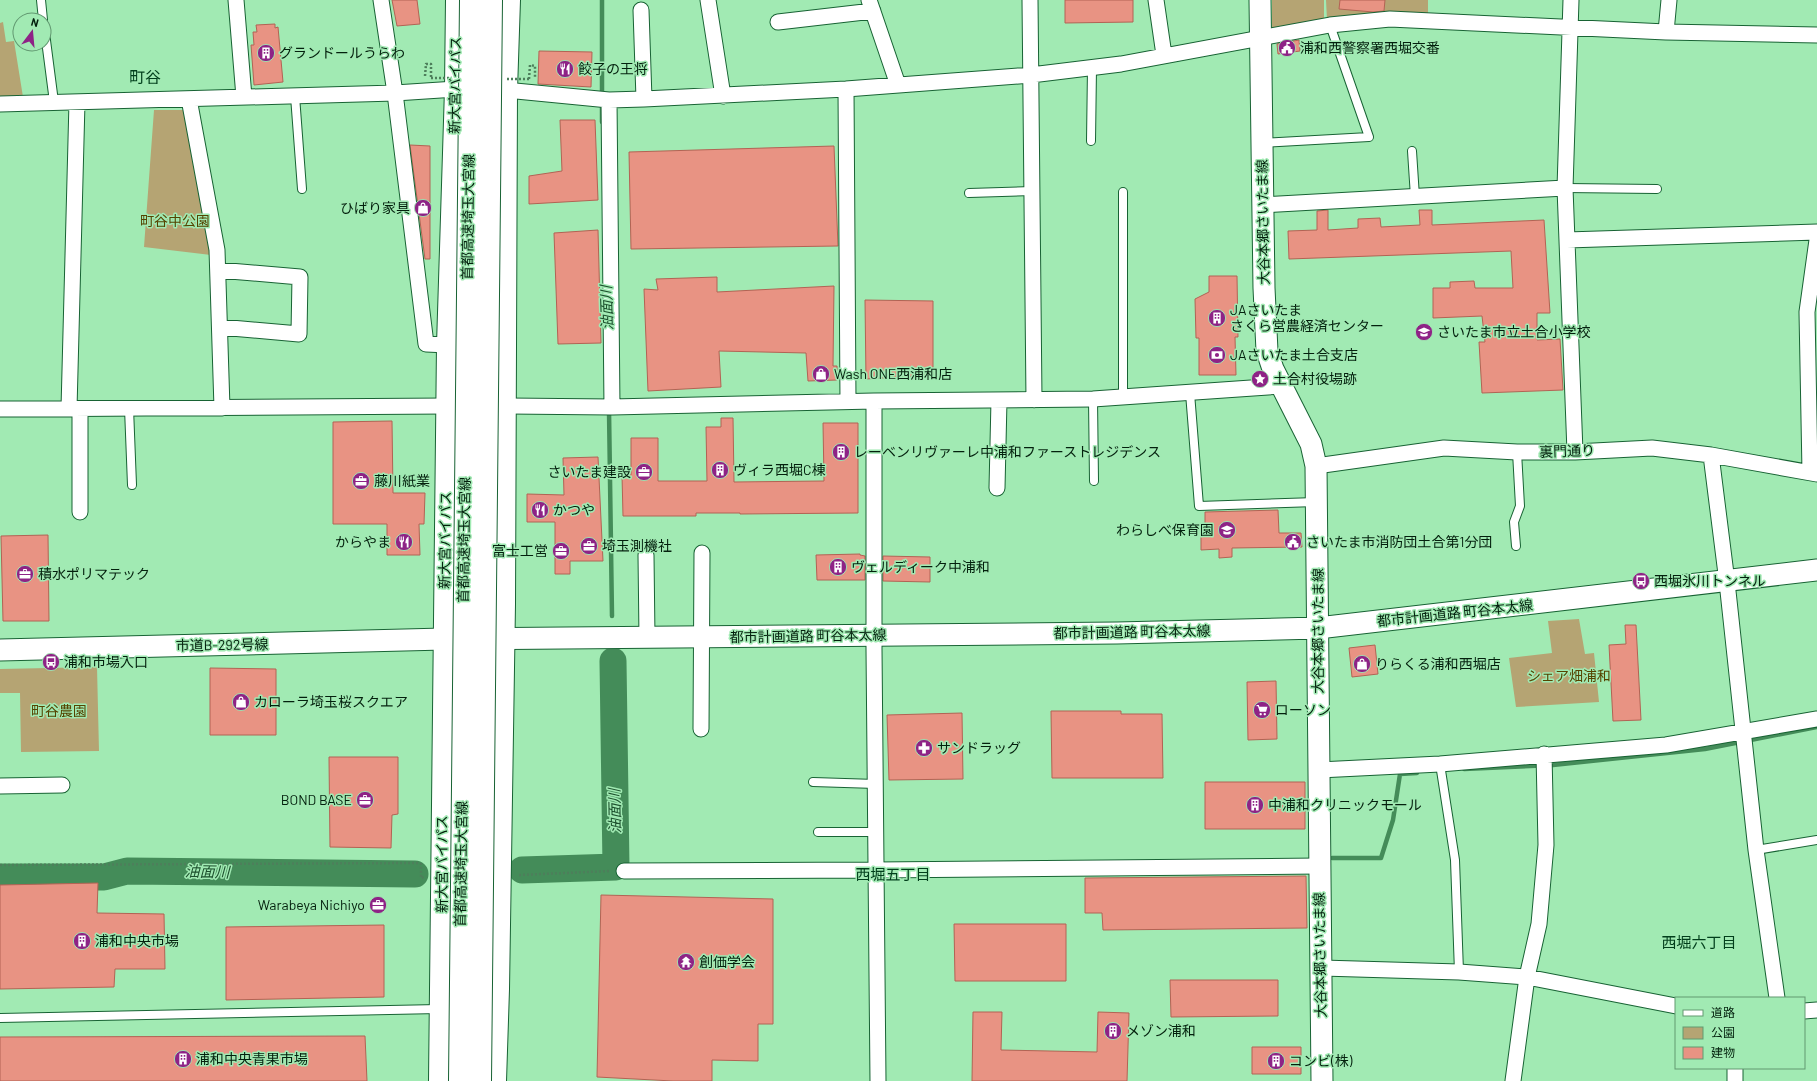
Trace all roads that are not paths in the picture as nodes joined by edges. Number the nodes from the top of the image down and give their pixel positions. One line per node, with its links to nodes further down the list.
1 (41, 0): 16 (lane)
2 (236, 0): 34 (street)
3 (381, 0): 31 (street)
4 (457, 0): 28 (highway, 新大宮バイパス)
5 (470, 0): 126 (highway, 首都高速埼玉大宮線, bridge)
6 (490, 0): 127 (highway, 首都高速埼玉大宮線, bridge)
7 (509, 0): 30 (highway)
8 (708, 0): 33 (street)
9 (1030, 0): 26 (street)
10 (1156, 0): 24 (street)
11 (1260, 0): 22 (street, 大谷本郷さいたま線)
12 (1571, 0): 19 (street)
13 (1669, 0): 20 (street)
14 (871, 6): 17 (street); 27 (street)
15 (641, 10): 37 (street)
16 (42, 12)
17 (778, 22)
18 (1330, 25): 19 (street); 22 (street); 42 (lane)
19 (1571, 28): 20 (street); 44 (street)
20 (1666, 32): 21 (street)
21 (1817, 35)
22 (1260, 37): 24 (street); 42 (street, 大谷本郷さいたま線)
23 (48, 52): 38 (lane)
24 (1164, 55): 25 (street)
25 (1092, 68): 26 (street); 41 (lane)
26 (1030, 75): 27 (street); 47 (street)
27 (898, 85): 29 (street)
28 (456, 89): 31 (street); 56 (highway, 新大宮バイパス)
29 (846, 89): 33 (street); 64 (street)
30 (506, 90): 36 (street); 66 (highway)
31 (394, 93): 32 (street); 56 (street)
32 (295, 96): 34 (street); 45 (lane)
33 (723, 96): 37 (street)
34 (244, 97): 35 (street)
35 (189, 99): 39 (street); 54 (street)
36 (604, 99): 37 (street); 67 (street)
37 (644, 99)
38 (54, 102): 39 (street); 40 (street)
39 (77, 102): 71 (street)
40 (0, 104)
41 (1091, 141)
42 (1261, 143): 51 (street, 大谷本郷さいたま線)
43 (1412, 151): 50 (lane)
44 (1565, 188): 46 (lane); 50 (street); 52 (street)
45 (302, 189)
46 (1657, 189)
47 (1032, 191): 49 (lane); 62 (street)
48 (1122, 192): 59 (lane)
49 (969, 193)
50 (1416, 197): 51 (street)
51 (1262, 205): 57 (street, 大谷本郷さいたま線)
52 (1567, 240): 53 (street); 73 (street)
53 (1817, 240): 76 (street)
54 (218, 270): 55 (street); 55 (street)
55 (220, 328): 69 (street)
56 (448, 345): 65 (highway, 新大宮バイパス)
57 (1281, 386): 58 (street); 75 (street, 大谷本郷さいたま線)
58 (1190, 393): 59 (street); 81 (lane)
59 (1123, 398): 60 (street)
60 (1093, 399): 62 (street); 78 (lane)
61 (999, 400): 62 (street); 63 (street); 80 (street)
62 (1034, 400)
63 (874, 401): 64 (street); 89 (street)
64 (848, 402): 67 (street)
65 (448, 406): 69 (street); 92 (highway, 新大宮バイパス)
66 (504, 406): 67 (street); 77 (highway)
67 (610, 407)
68 (129, 408): 69 (street); 71 (street); 79 (lane)
69 (222, 408)
70 (0, 409): 71 (street)
71 (74, 409): 82 (street)
72 (1517, 452): 73 (street, 裏門通り); 75 (street, 裏門通り); 83 (lane)
73 (1575, 452): 74 (street, 裏門通り)
74 (1711, 455): 76 (street, 裏門通り); 87 (street)
75 (1316, 466): 81 (street, 大谷本郷さいたま線)
76 (1813, 473)
77 (504, 479): 93 (highway); 94 (highway)
78 (1094, 481)
79 (132, 485)
80 (997, 488)
81 (1317, 502): 88 (street, 大谷本郷さいたま線)
82 (80, 512)
83 (1516, 546)
84 (702, 553): 90 (street)
85 (646, 555): 91 (street)
86 (1817, 570): 87 (street, 都市計画道路 町谷本太線)
87 (1727, 582): 88 (street, 都市計画道路 町谷本太線); 98 (street)
88 (1318, 628): 89 (street, 都市計画道路 町谷本太線); 101 (street, 大谷本郷さいたま線)
89 (874, 635): 90 (street, 都市計画道路 町谷本太線); 103 (street)
90 (702, 637): 91 (street, 都市計画道路 町谷本太線); 97 (street)
91 (647, 638): 94 (street, 都市計画道路 町谷本太線)
92 (444, 639): 93 (street, 都市計画道路 町谷本太線); 95 (street, 市道B-292号線); 109 (highway, 新大宮バイパス)
93 (472, 639): 94 (street, 都市計画道路 町谷本太線); 109 (highway)
94 (504, 640): 120 (highway)
95 (0, 650)
96 (1817, 719): 98 (street)
97 (701, 729)
98 (1744, 737): 99 (street); 110 (street)
99 (1544, 761): 100 (street); 116 (street)
100 (1440, 767): 101 (street); 115 (lane)
101 (1319, 770): 111 (street, 大谷本郷さいたま線)
102 (813, 782): 103 (lane)
103 (876, 784): 107 (street)
104 (62, 785): 105 (street)
105 (0, 786)
106 (818, 832): 107 (lane)
107 (876, 832): 112 (street)
108 (1817, 840): 110 (lane)
109 (442, 846): 119 (highway, 新大宮バイパス)
110 (1756, 850): 117 (street)
111 (1319, 866): 112 (street); 114 (street, 大谷本郷さいたま線)
112 (876, 870): 113 (street); 129 (street)
113 (624, 871)
114 (1322, 968): 115 (street); 130 (street, 大谷本郷さいたま線)
115 (1459, 972): 116 (street)
116 (1527, 977): 118 (street); 131 (street)
117 (1777, 997)
118 (1675, 1006)
119 (440, 1009): 120 (highway); 123 (lane); 125 (highway, 新大宮バイパス)
120 (498, 1010): 128 (highway)
121 (1817, 1010): 122 (street)
122 (1805, 1011)
123 (0, 1018)
124 (1735, 1069): 132 (street)
125 (440, 1081)
126 (460, 1081)
127 (480, 1081)
128 (495, 1081)
129 (878, 1081)
130 (1322, 1081)
131 (1513, 1081)
132 (1735, 1081)

